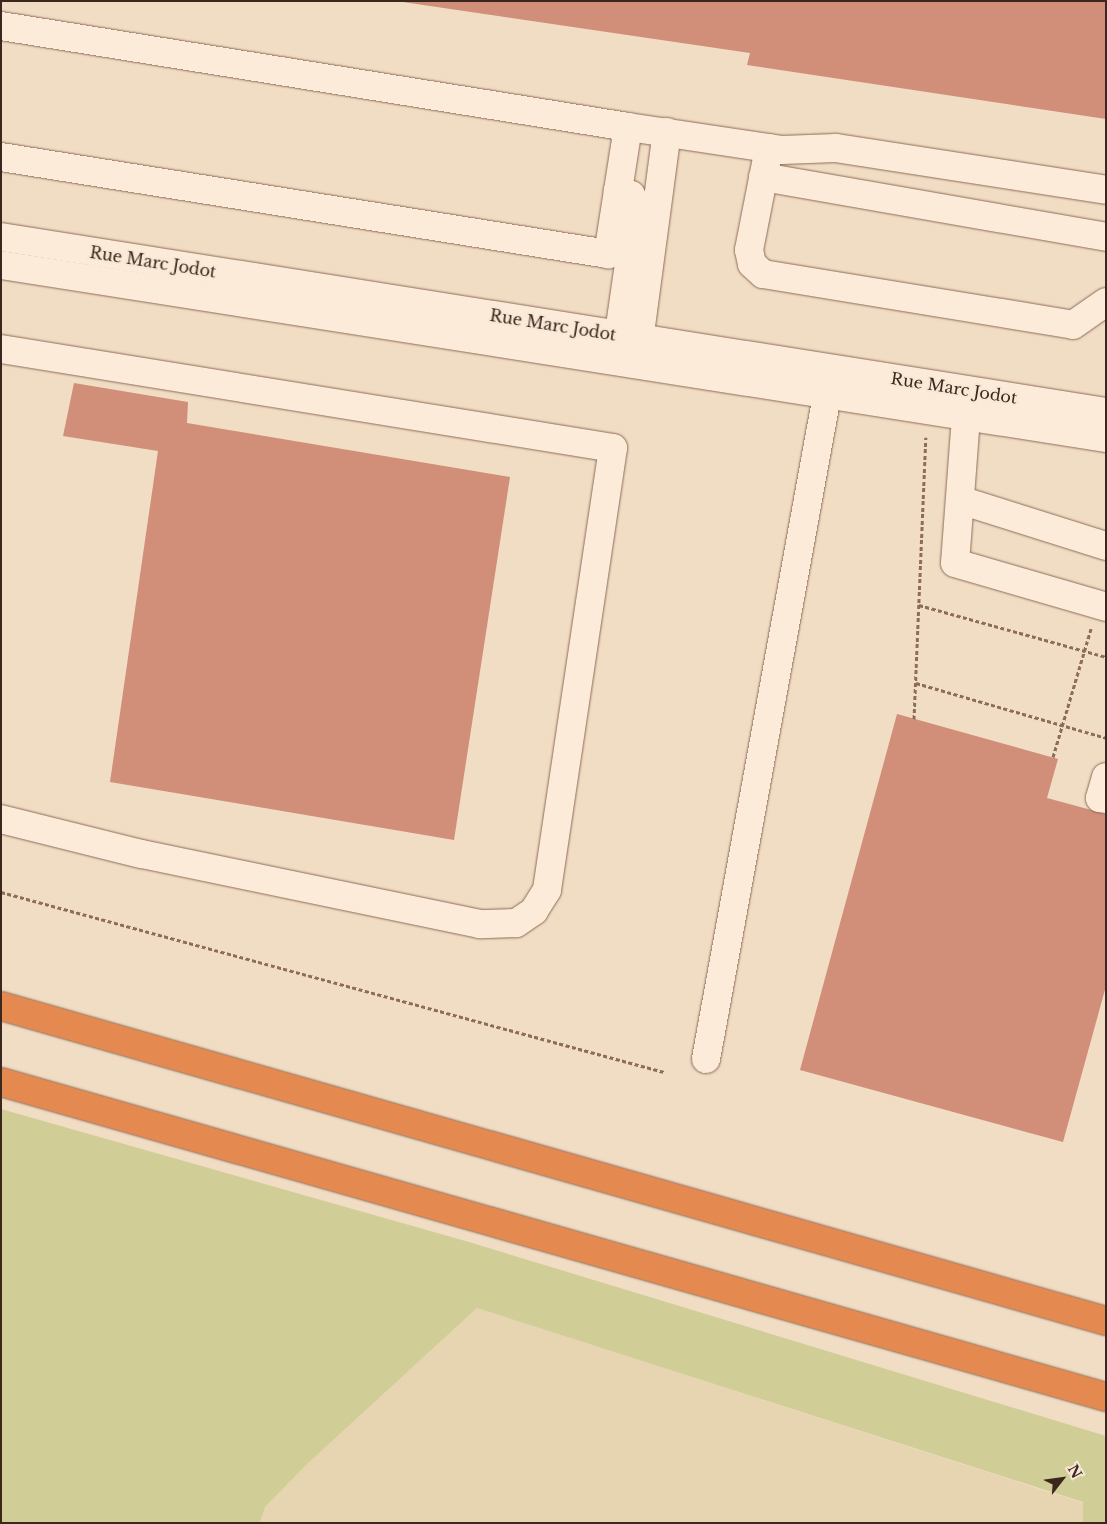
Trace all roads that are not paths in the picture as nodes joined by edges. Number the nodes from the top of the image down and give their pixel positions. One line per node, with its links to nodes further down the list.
1 (1, 26): 2 (street)
2 (628, 127): 3 (street); 8 (street)
3 (667, 132): 4 (street); 14 (street)
4 (769, 148): 6 (street); 7 (street)
5 (1, 157): 8 (street)
6 (763, 177): 9 (street); 12 (street)
7 (1106, 190)
8 (618, 191): 14 (street)
9 (1106, 237)
10 (1, 238): 14 (street, Rue Marc Jodot)
11 (1, 265): 14 (street, Rue Marc Jodot)
12 (1106, 302)
13 (1, 350): 24 (street)
14 (627, 350): 15 (street, Rue Marc Jodot); 16 (street, Rue Marc Jodot)
15 (827, 395): 17 (street, Rue Marc Jodot); 26 (street)
16 (1106, 412)
17 (966, 417): 18 (street, Rue Marc Jodot); 19 (street)
18 (1106, 438)
19 (960, 500): 20 (street); 21 (street)
20 (1106, 546)
21 (1102, 606)
22 (1106, 777): 23 (street)
23 (1106, 799)
24 (1, 819)
25 (1, 1006): 28 (highway)
26 (706, 1059)
27 (1, 1082): 29 (highway)
28 (1106, 1321)
29 (1106, 1397)

